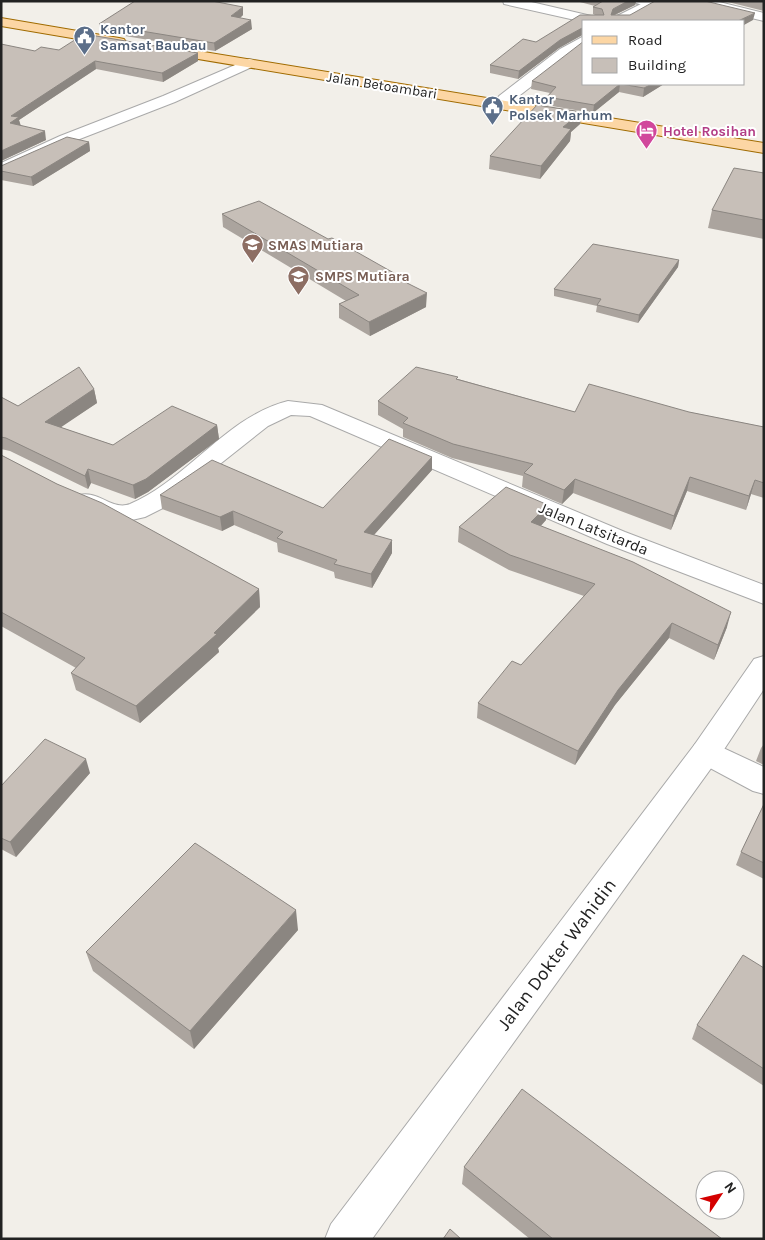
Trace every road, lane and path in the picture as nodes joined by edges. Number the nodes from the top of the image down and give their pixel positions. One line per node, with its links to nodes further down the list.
1 (509, 1): 7 (street)
2 (635, 1): 4 (lane)
3 (697, 1): 5 (street)
4 (653, 3): 8 (street)
5 (764, 17)
6 (7, 20): 10 (main road, Jalan Betoambari)
7 (591, 20)
8 (620, 20)
9 (582, 41): 12 (street)
10 (141, 42): 11 (main road, Jalan Betoambari); 12 (main road, Jalan Betoambari)
11 (249, 63): 14 (main road, Jalan Betoambari); 15 (street)
12 (505, 99): 13 (main road, Jalan Betoambari)
13 (764, 140)
14 (764, 148)
15 (1, 170)
16 (68, 491): 17 (street, Jalan Latsitarda)
17 (764, 595)
18 (764, 666): 19 (street, Jalan Dokter Wahidin)
19 (706, 752): 20 (street); 21 (street, Jalan Dokter Wahidin)
20 (764, 782)
21 (346, 1239)

